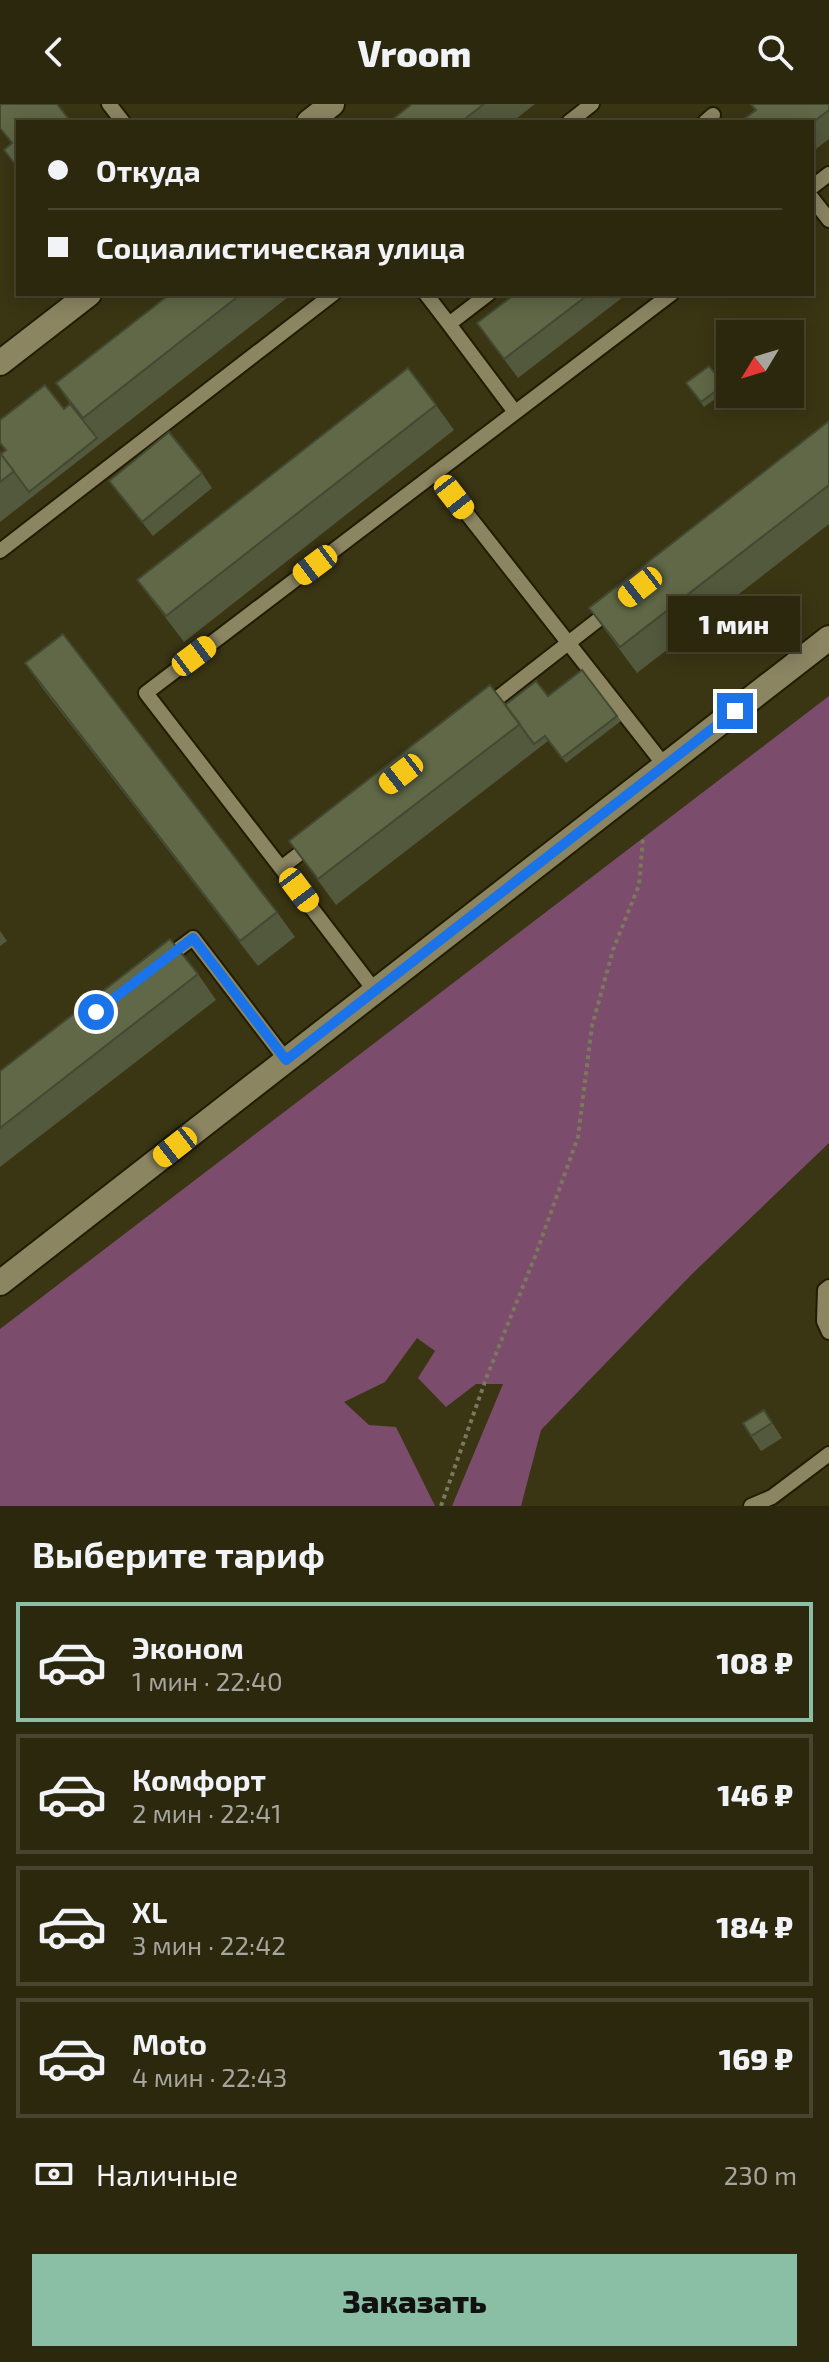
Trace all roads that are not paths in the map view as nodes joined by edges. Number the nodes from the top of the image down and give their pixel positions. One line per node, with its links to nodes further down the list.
1 (109, 104): 4 (lane)
2 (332, 104): 5 (main road)
3 (592, 104): 6 (lane)
4 (121, 120)
5 (312, 120)
6 (572, 120)
7 (814, 201): 8 (lane)
8 (829, 220)
9 (86, 296): 15 (main road)
10 (330, 296): 18 (lane)
11 (428, 296): 14 (lane)
12 (485, 296): 14 (lane)
13 (668, 296): 16 (lane)
14 (449, 324): 16 (lane)
15 (0, 363)
16 (515, 412): 17 (lane)
17 (435, 473): 21 (lane); 25 (lane)
18 (0, 551)
19 (618, 604): 21 (lane)
20 (829, 638): 23 (main road)
21 (569, 643): 22 (lane); 23 (lane)
22 (469, 721)
23 (665, 766): 27 (main road)
24 (319, 838): 25 (lane)
25 (281, 868): 27 (lane)
26 (156, 966): 28 (lane)
27 (375, 991): 28 (main road)
28 (286, 1060): 29 (main road)
29 (0, 1283)
30 (829, 1287): 31 (lane)
31 (829, 1332)
32 (829, 1454): 33 (lane)
33 (775, 1501): 34 (lane)
34 (751, 1506)

